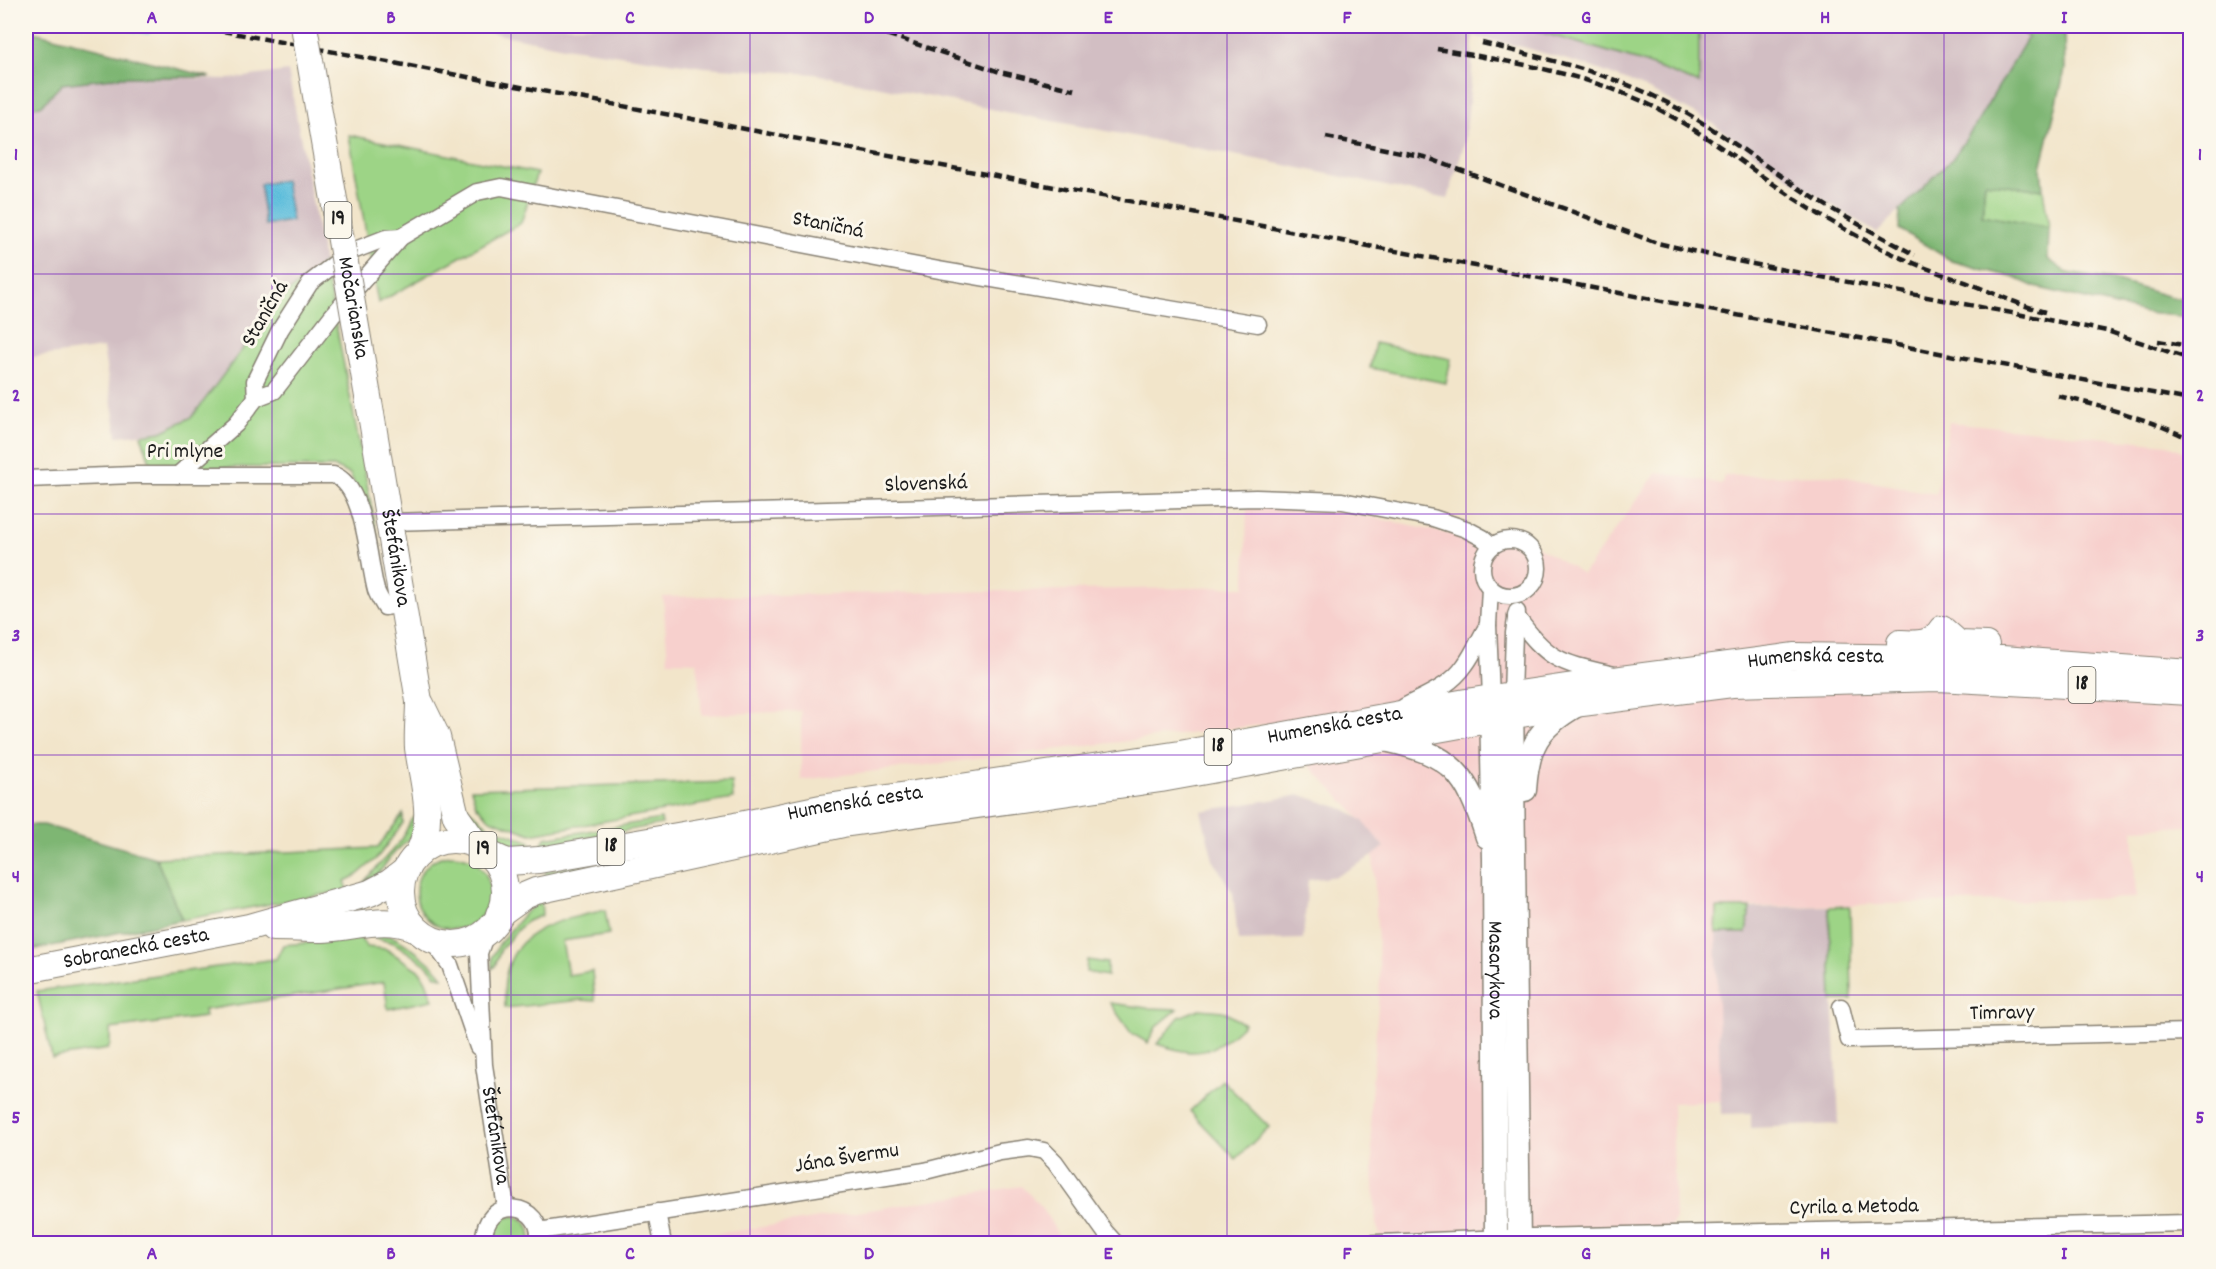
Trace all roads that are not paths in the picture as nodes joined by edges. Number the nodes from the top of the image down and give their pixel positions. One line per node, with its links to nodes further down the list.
1 (304, 26): 5 (main road, Močarianska / 19, bridge)
2 (401, 237): 3 (street, Staničná); 4 (street, Staničná); 4 (street, Staničná)
3 (1258, 324)
4 (256, 398): 6 (street, Staničná)
5 (371, 414): 8 (main road, Štefánikova / 19)
6 (178, 474): 7 (street, Pri mlyne); 12 (street, Pri mlyne)
7 (26, 479)
8 (390, 522): 9 (street, Slovenská); 12 (main road, Štefánikova / 19)
9 (1492, 546): 10 (street); 11 (street)
10 (1490, 588): 11 (street); 14 (street)
11 (1520, 594): 13 (street)
12 (403, 604): 18 (main road, Štefánikova / 19)
13 (1516, 616): 16 (street); 20 (street)
14 (1488, 625): 20 (street); 21 (street)
15 (2190, 673): 16 (main road, Humenská cesta / 18)
16 (1627, 678): 20 (main road, Humenská cesta / 18)
17 (2190, 692): 19 (main road, Humenská cesta / 18)
18 (419, 701): 23 (main road, 19); 25 (main road, 19)
19 (1582, 703): 20 (main road, Humenská cesta / 18); 22 (main road)
20 (1502, 707): 21 (main road, Humenská cesta / 18); 22 (main road, Masarykova); 24 (main road, Masarykova)
21 (1383, 728): 23 (main road, Humenská cesta / 18); 24 (main road); 26 (main road, Humenská cesta / 18)
22 (1515, 841): 38 (main road, Masarykova)
23 (483, 850): 25 (main road, 19); 26 (main road, 19)
24 (1494, 860): 37 (main road, Masarykova)
25 (412, 862): 27 (main road, Sobranecká cesta / 19); 28 (main road, 19)
26 (493, 922): 28 (main road, 19); 32 (street, Štefánikova)
27 (249, 927): 28 (main road, Sobranecká cesta / 19); 29 (main road, Sobranecká cesta / 19)
28 (423, 934): 32 (street, Štefánikova)
29 (26, 970)
30 (1841, 1007): 31 (street, Timravy)
31 (2190, 1032)
32 (483, 1065): 33 (street, Štefánikova)
33 (506, 1208): 36 (street); 39 (street)
34 (657, 1212): 36 (street, Jána Švermu); 40 (street); 41 (street, Jána Švermu)
35 (2190, 1223): 38 (street, Cyrila a Metoda)
36 (539, 1237)
37 (1496, 1241): 38 (street, Cyrila a Metoda); 42 (street)
38 (1519, 1241)
39 (484, 1244)
40 (663, 1244)
41 (1116, 1244)
42 (1354, 1244)

